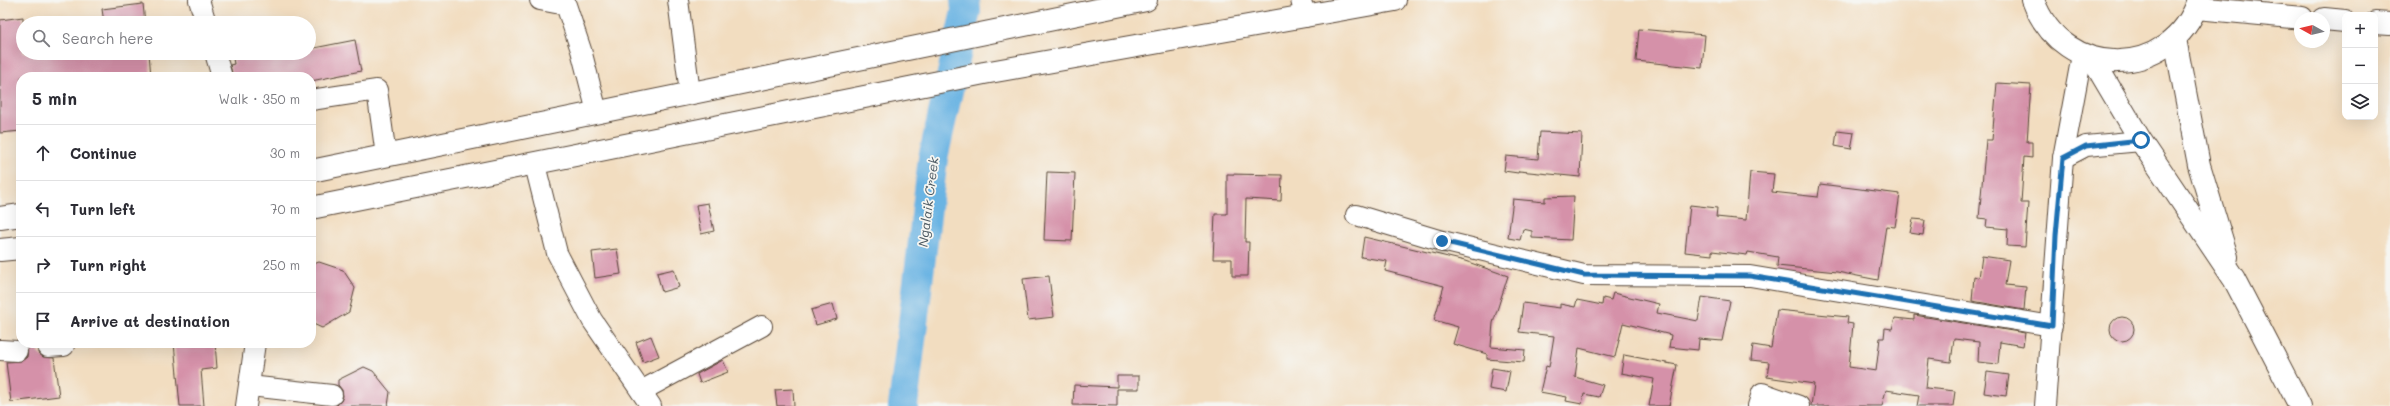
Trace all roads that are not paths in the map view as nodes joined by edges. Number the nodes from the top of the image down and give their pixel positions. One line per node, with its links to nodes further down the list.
1 (199, 0): 9 (street)
2 (540, 0): 21 (street)
3 (678, 0): 19 (street)
4 (1146, 0): 19 (main road)
5 (1395, 0): 8 (main road)
6 (2032, 0): 16 (main road)
7 (2198, 4): 10 (main road); 15 (main road)
8 (1303, 8): 25 (main road)
9 (204, 16)
10 (2294, 17)
11 (2330, 20): 12 (main road)
12 (2342, 21)
13 (2378, 23): 14 (main road)
14 (2390, 24)
15 (2175, 39): 16 (main road); 33 (main road)
16 (2087, 57): 22 (main road); 24 (street)
17 (217, 60): 18 (street)
18 (221, 72)
19 (690, 93): 21 (main road)
20 (316, 99): 23 (street)
21 (597, 112): 23 (main road)
22 (2141, 140): 24 (street); 33 (main road)
23 (386, 156): 26 (main road)
24 (2063, 158): 35 (street)
25 (534, 164): 27 (main road); 39 (street)
26 (316, 169)
27 (316, 207)
28 (1356, 215): 35 (street)
29 (16, 216): 30 (main road)
30 (0, 218)
31 (16, 248): 32 (main road)
32 (0, 250)
33 (2234, 279): 44 (main road)
34 (762, 326): 39 (street)
35 (2052, 326): 43 (street)
36 (254, 348): 37 (street)
37 (249, 386): 38 (street); 40 (street)
38 (332, 395)
39 (646, 398)
40 (246, 406)
41 (1758, 406): 42 (street)
42 (1799, 406)
43 (2045, 406)
44 (2300, 406)

